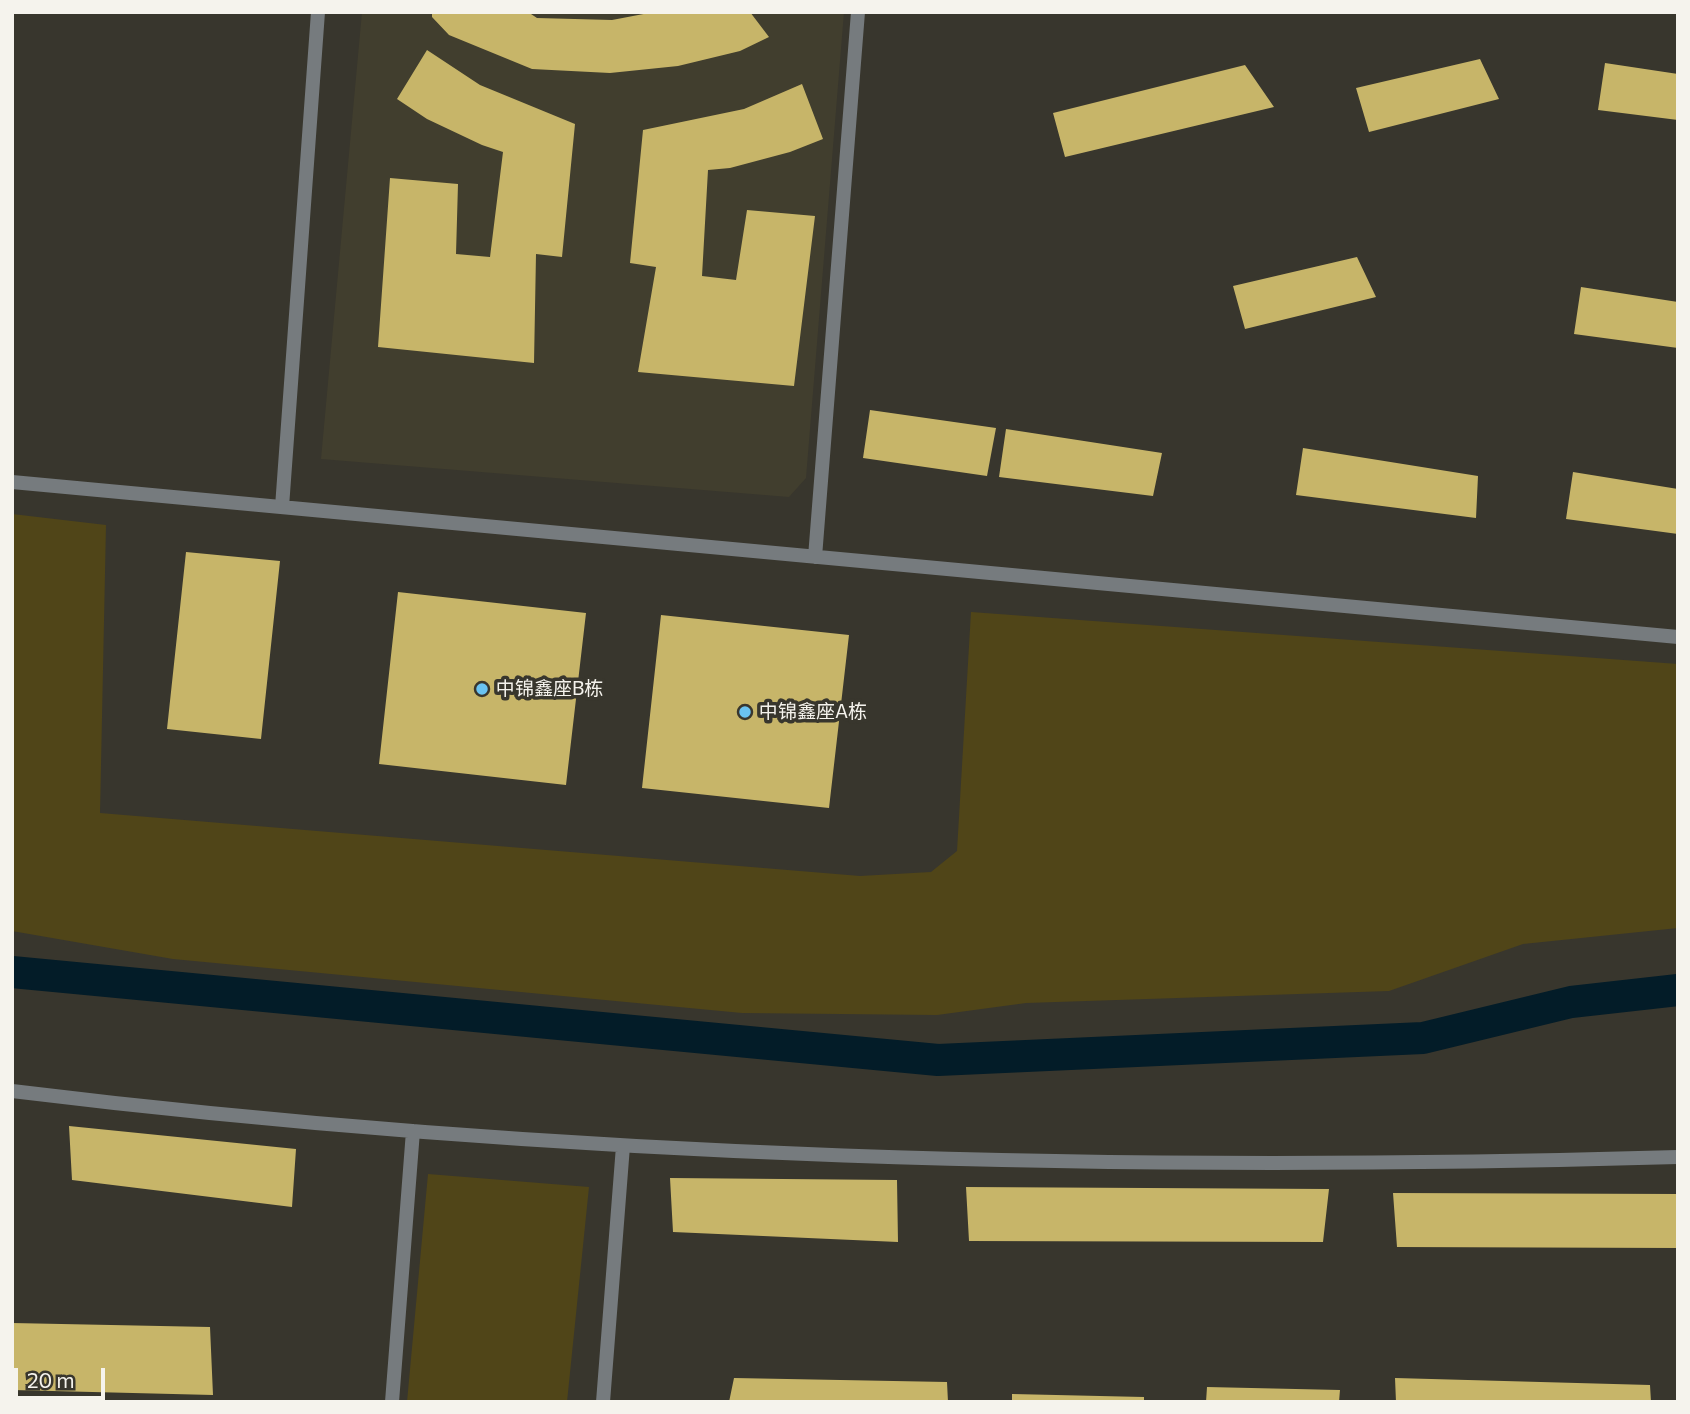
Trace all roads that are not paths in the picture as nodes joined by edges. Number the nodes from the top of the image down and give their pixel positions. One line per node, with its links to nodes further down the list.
1 (318, 12): 4 (street)
2 (858, 12): 5 (street)
3 (12, 482): 4 (street)
4 (282, 507): 5 (street)
5 (815, 557): 6 (street)
6 (1678, 637)
7 (12, 1091): 8 (street)
8 (413, 1131): 9 (street); 11 (street)
9 (623, 1146): 10 (street); 12 (street)
10 (1678, 1157)
11 (392, 1402)
12 (603, 1402)

